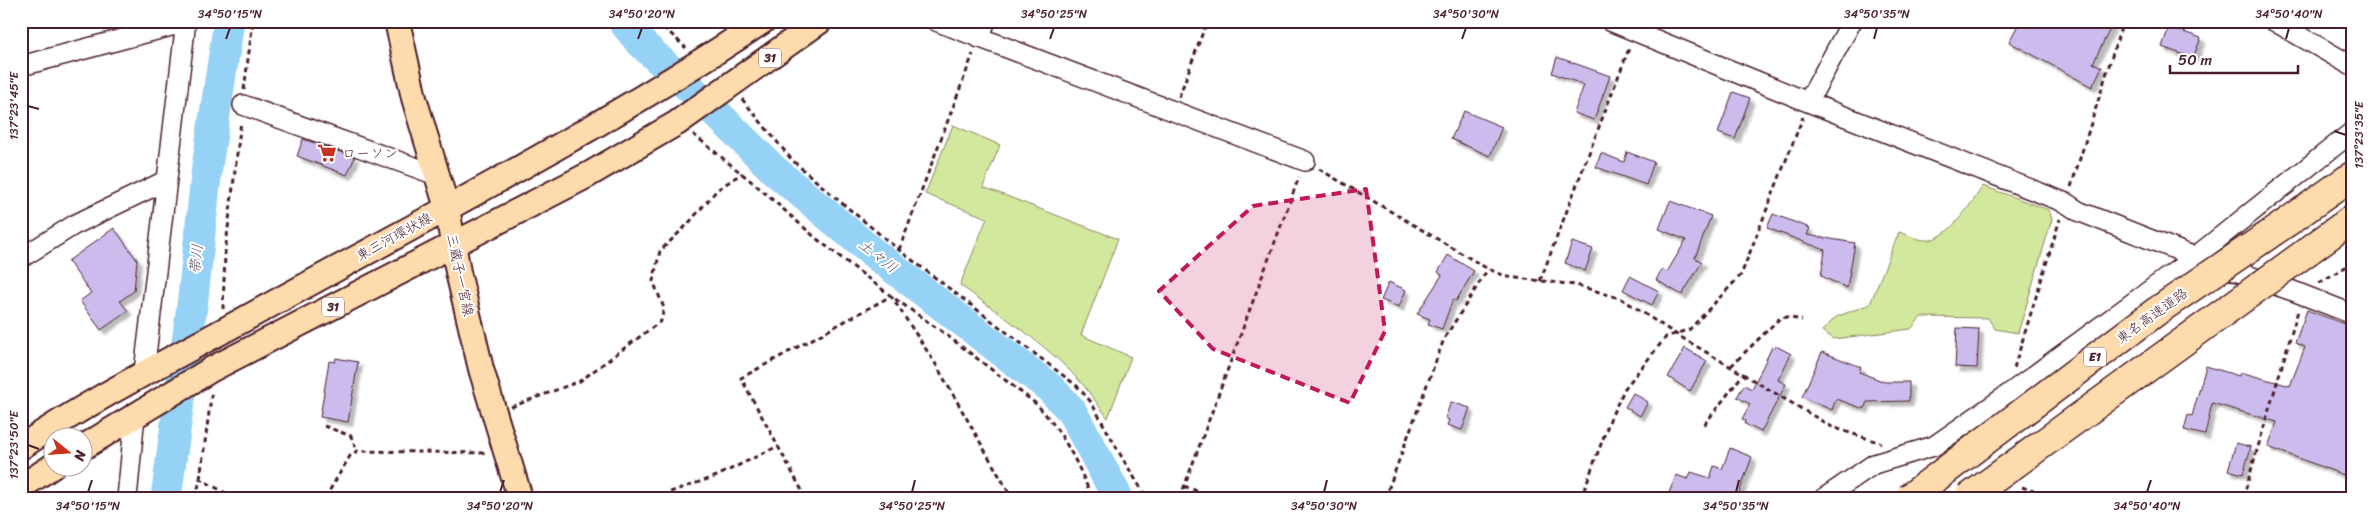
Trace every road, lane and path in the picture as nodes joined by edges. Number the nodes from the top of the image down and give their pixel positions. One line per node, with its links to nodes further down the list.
1 (253, 21): 19 (path)
2 (397, 21): 25 (main road, 三蔵子一宮線)
3 (658, 21): 14 (path)
4 (763, 21): 14 (main road, 東三河環状線 / 31)
5 (820, 21): 17 (main road, 31)
6 (936, 21): 12 (street)
7 (1207, 21): 20 (path)
8 (1610, 21): 13 (street)
9 (1852, 21): 18 (street)
10 (2274, 21): 16 (street)
11 (186, 22): 15 (street); 27 (street)
12 (982, 30): 20 (street); 31 (path)
13 (1635, 31): 18 (street); 36 (path)
14 (697, 65): 28 (main road, 東三河環状線 / 31)
15 (21, 66)
16 (2352, 66)
17 (725, 89): 21 (main road, 31); 31 (path)
18 (1808, 102): 33 (street); 42 (path)
19 (242, 105): 25 (street); 41 (path)
20 (1174, 111): 23 (street)
21 (680, 121): 24 (path); 30 (main road, 31)
22 (2352, 132): 33 (street)
23 (1305, 161): 35 (path); 59 (path)
24 (742, 173): 38 (path); 47 (path)
25 (439, 176): 28 (main road, 三蔵子一宮線)
26 (2352, 176): 77 (highway, 東名高速道路 / E1, bridge)
27 (167, 180): 32 (street); 45 (street)
28 (447, 208): 30 (main road, 三蔵子一宮線); 41 (main road, 東三河環状線 / 31)
29 (2352, 219): 78 (highway, bridge)
30 (453, 245): 44 (main road, 31); 47 (main road, 三蔵子一宮線)
31 (899, 250): 71 (path)
32 (21, 258)
33 (2195, 258): 37 (street); 56 (street)
34 (2352, 263): 37 (path)
35 (1488, 269): 36 (path); 74 (path)
36 (1540, 281): 42 (path)
37 (2293, 291): 39 (street); 80 (path)
38 (891, 296): 52 (path); 69 (path); 70 (path)
39 (2352, 314)
40 (1802, 320): 43 (path)
41 (222, 331): 45 (main road, 東三河環状線 / 31)
42 (1674, 333): 43 (path); 75 (path)
43 (1731, 366): 46 (path)
44 (212, 370): 48 (main road, 31); 58 (path)
45 (144, 372): 53 (main road, 東三河環状線 / 31)
46 (1744, 374): 49 (path); 56 (path)
47 (494, 413): 55 (main road, 三蔵子一宮線)
48 (135, 415): 51 (main road, 31); 62 (street)
49 (1704, 425)
50 (324, 426): 54 (path)
51 (92, 442)
52 (778, 446): 67 (path); 68 (path)
53 (21, 448)
54 (357, 451): 55 (path); 65 (path)
55 (506, 452): 66 (main road, 三蔵子一宮線)
56 (1912, 454): 76 (street)
57 (42, 474): 61 (main road)
58 (200, 479): 63 (path); 64 (path)
59 (1184, 486): 72 (path); 73 (path)
60 (2022, 487): 79 (path)
61 (21, 488)
62 (127, 498)
63 (196, 498)
64 (235, 498)
65 (325, 498)
66 (520, 498)
67 (653, 498)
68 (806, 498)
69 (1012, 498)
70 (1092, 498)
71 (1147, 498)
72 (1180, 498)
73 (1215, 498)
74 (1385, 498)
75 (1581, 498)
76 (1824, 498)
77 (1909, 498)
78 (1968, 498)
79 (2054, 498)
80 (2244, 498)

